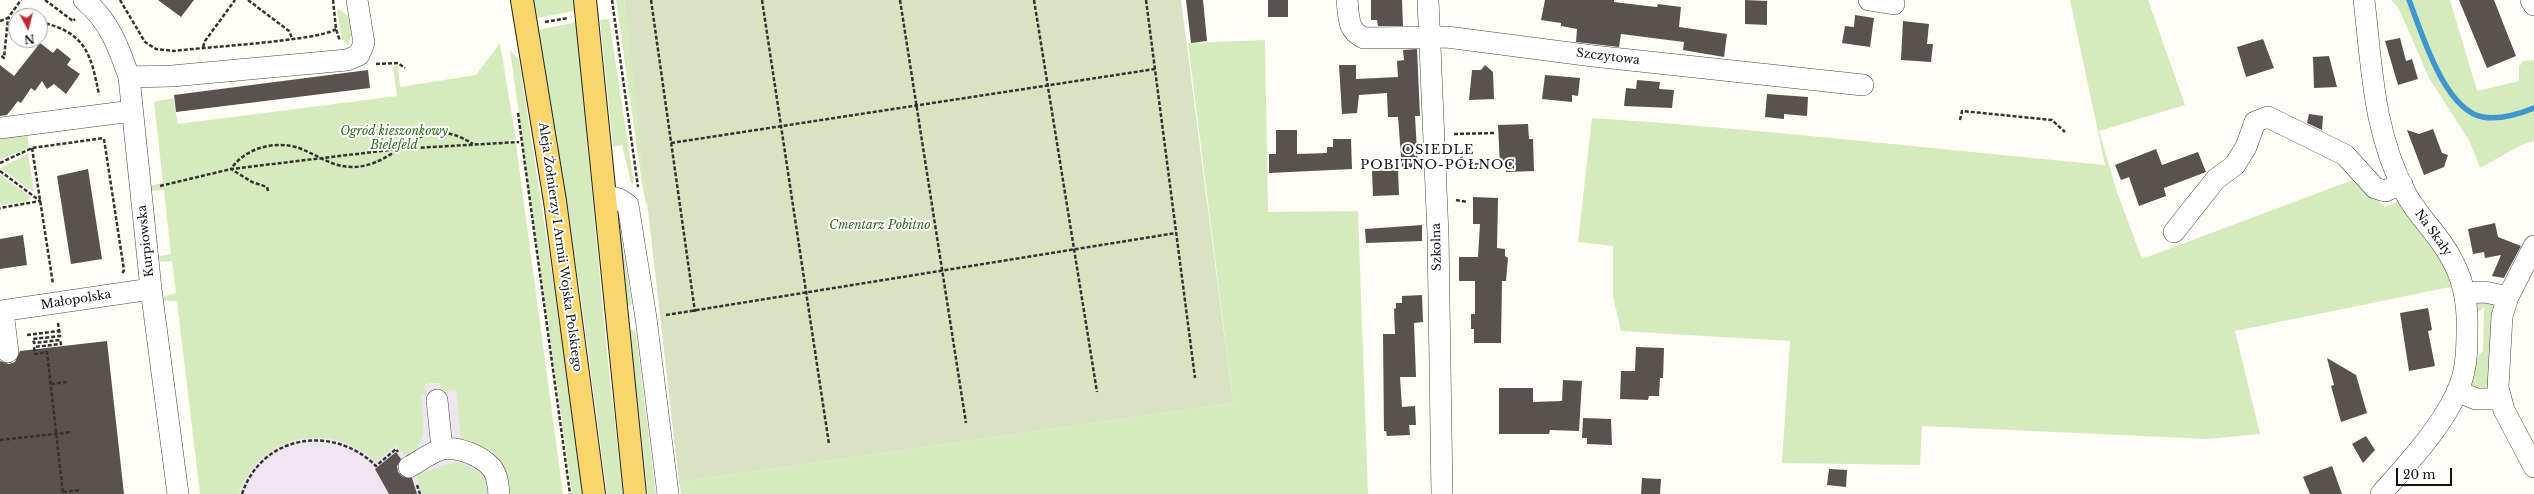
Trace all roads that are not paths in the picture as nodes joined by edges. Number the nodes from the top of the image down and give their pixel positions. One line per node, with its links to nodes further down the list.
1 (358, 0): 13 (street)
2 (522, 0): 36 (main road, Aleja Żołnierzy I Armii Wojska Polskiego)
3 (1347, 0): 12 (street, Szczytowa)
4 (1428, 0): 12 (street, Szkolna)
5 (1869, 0): 8 (street)
6 (2364, 0): 17 (street, Na Skały)
7 (2531, 0): 9 (street)
8 (1894, 4)
9 (2534, 5)
10 (82, 7): 13 (street, Kurpiowska)
11 (586, 7): 18 (main road)
12 (1429, 36): 14 (street, Szczytowa); 39 (street, Szkolna)
13 (129, 77): 15 (street, Kurpiowska)
14 (1863, 85)
15 (132, 111): 16 (street); 21 (street, Kurpiowska)
16 (0, 128)
17 (2402, 184): 19 (street); 22 (street, Na Skały)
18 (605, 195): 25 (street); 26 (main road)
19 (2174, 232)
20 (2534, 246): 23 (street)
21 (151, 289): 24 (street, Małopolska); 34 (street, Kurpiowska)
22 (2464, 292): 23 (street); 28 (street, Na Skały)
23 (2508, 297): 29 (street)
24 (2, 311): 27 (street)
25 (654, 317): 26 (street); 38 (street)
26 (616, 320): 37 (main road)
27 (8, 352)
28 (2457, 391): 29 (street); 40 (street, Na Skały)
29 (2499, 399): 32 (street)
30 (437, 400): 31 (street)
31 (442, 449): 33 (street); 35 (street)
32 (2534, 467)
33 (413, 474)
34 (178, 494)
35 (499, 494)
36 (594, 494)
37 (636, 494)
38 (668, 494)
39 (1442, 494)
40 (2381, 494)

